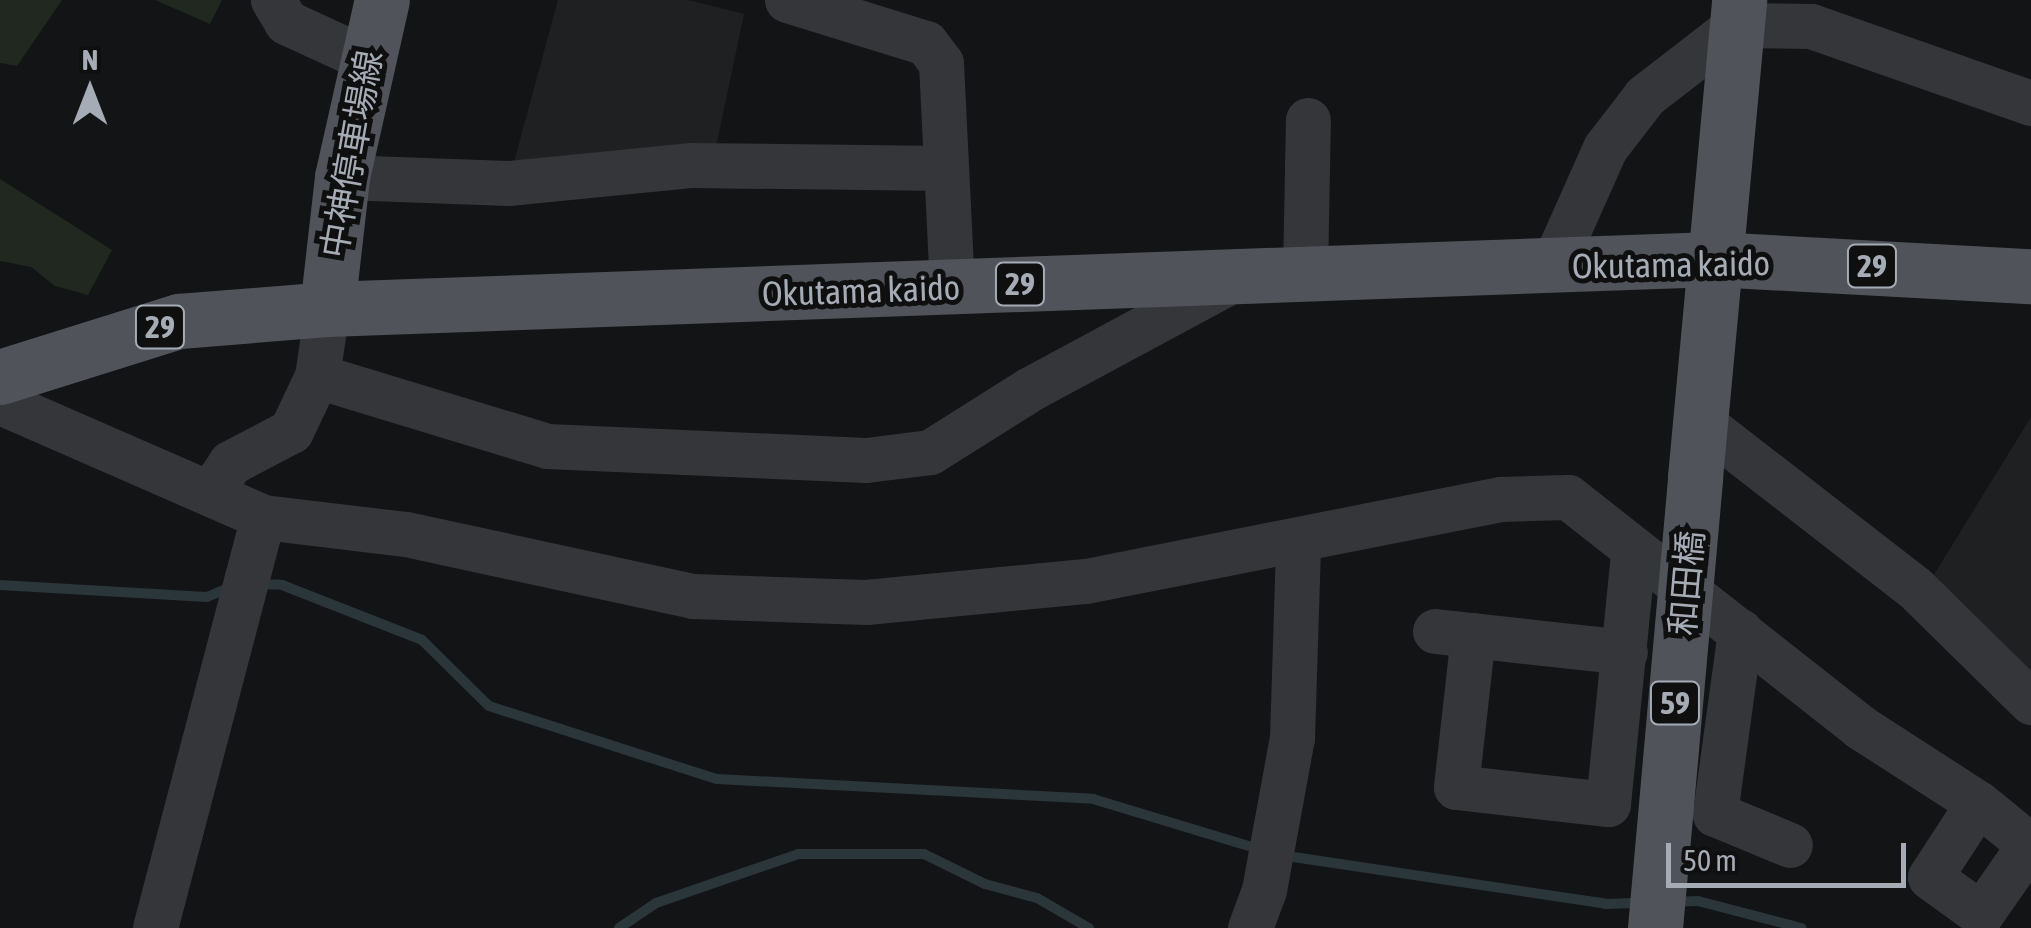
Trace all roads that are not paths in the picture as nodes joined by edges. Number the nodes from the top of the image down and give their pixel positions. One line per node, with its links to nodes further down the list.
1 (273, 0): 5 (street)
2 (382, 0): 5 (main road, 中神停車場線)
3 (787, 0): 8 (street)
4 (1738, 12): 6 (street); 10 (main road, 59); 11 (street)
5 (366, 58): 9 (main road, 中神停車場線)
6 (2031, 103)
7 (1308, 120): 12 (street)
8 (946, 168): 9 (street); 15 (street)
9 (342, 178): 16 (main road, 中神停車場線)
10 (1713, 259): 11 (main road, Okutama kaido / 29); 14 (main road, Okutama kaido / 29); 20 (main road, 59)
11 (1552, 266): 12 (main road, Okutama kaido / 29)
12 (1305, 274): 13 (main road, Okutama kaido / 29)
13 (1241, 275): 15 (main road, Okutama kaido / 29); 17 (street)
14 (2031, 276)
15 (952, 287): 16 (main road, Okutama kaido / 29)
16 (327, 309): 17 (street); 18 (main road, Okutama kaido / 29)
17 (317, 376): 21 (street)
18 (0, 377)
19 (0, 402): 21 (street)
20 (1700, 422): 27 (street); 33 (main road, 和田橋 / 59, bridge)
21 (212, 490): 22 (street)
22 (263, 516): 23 (street); 31 (street)
23 (1298, 542): 24 (street); 32 (street)
24 (1633, 554): 25 (street); 26 (street)
25 (1740, 631): 28 (street); 29 (street)
26 (1625, 652): 26 (street)
27 (2031, 702)
28 (1978, 802): 30 (street); 30 (street)
29 (1790, 845)
30 (2030, 846)
31 (154, 928)
32 (1250, 928)
33 (1655, 928)

